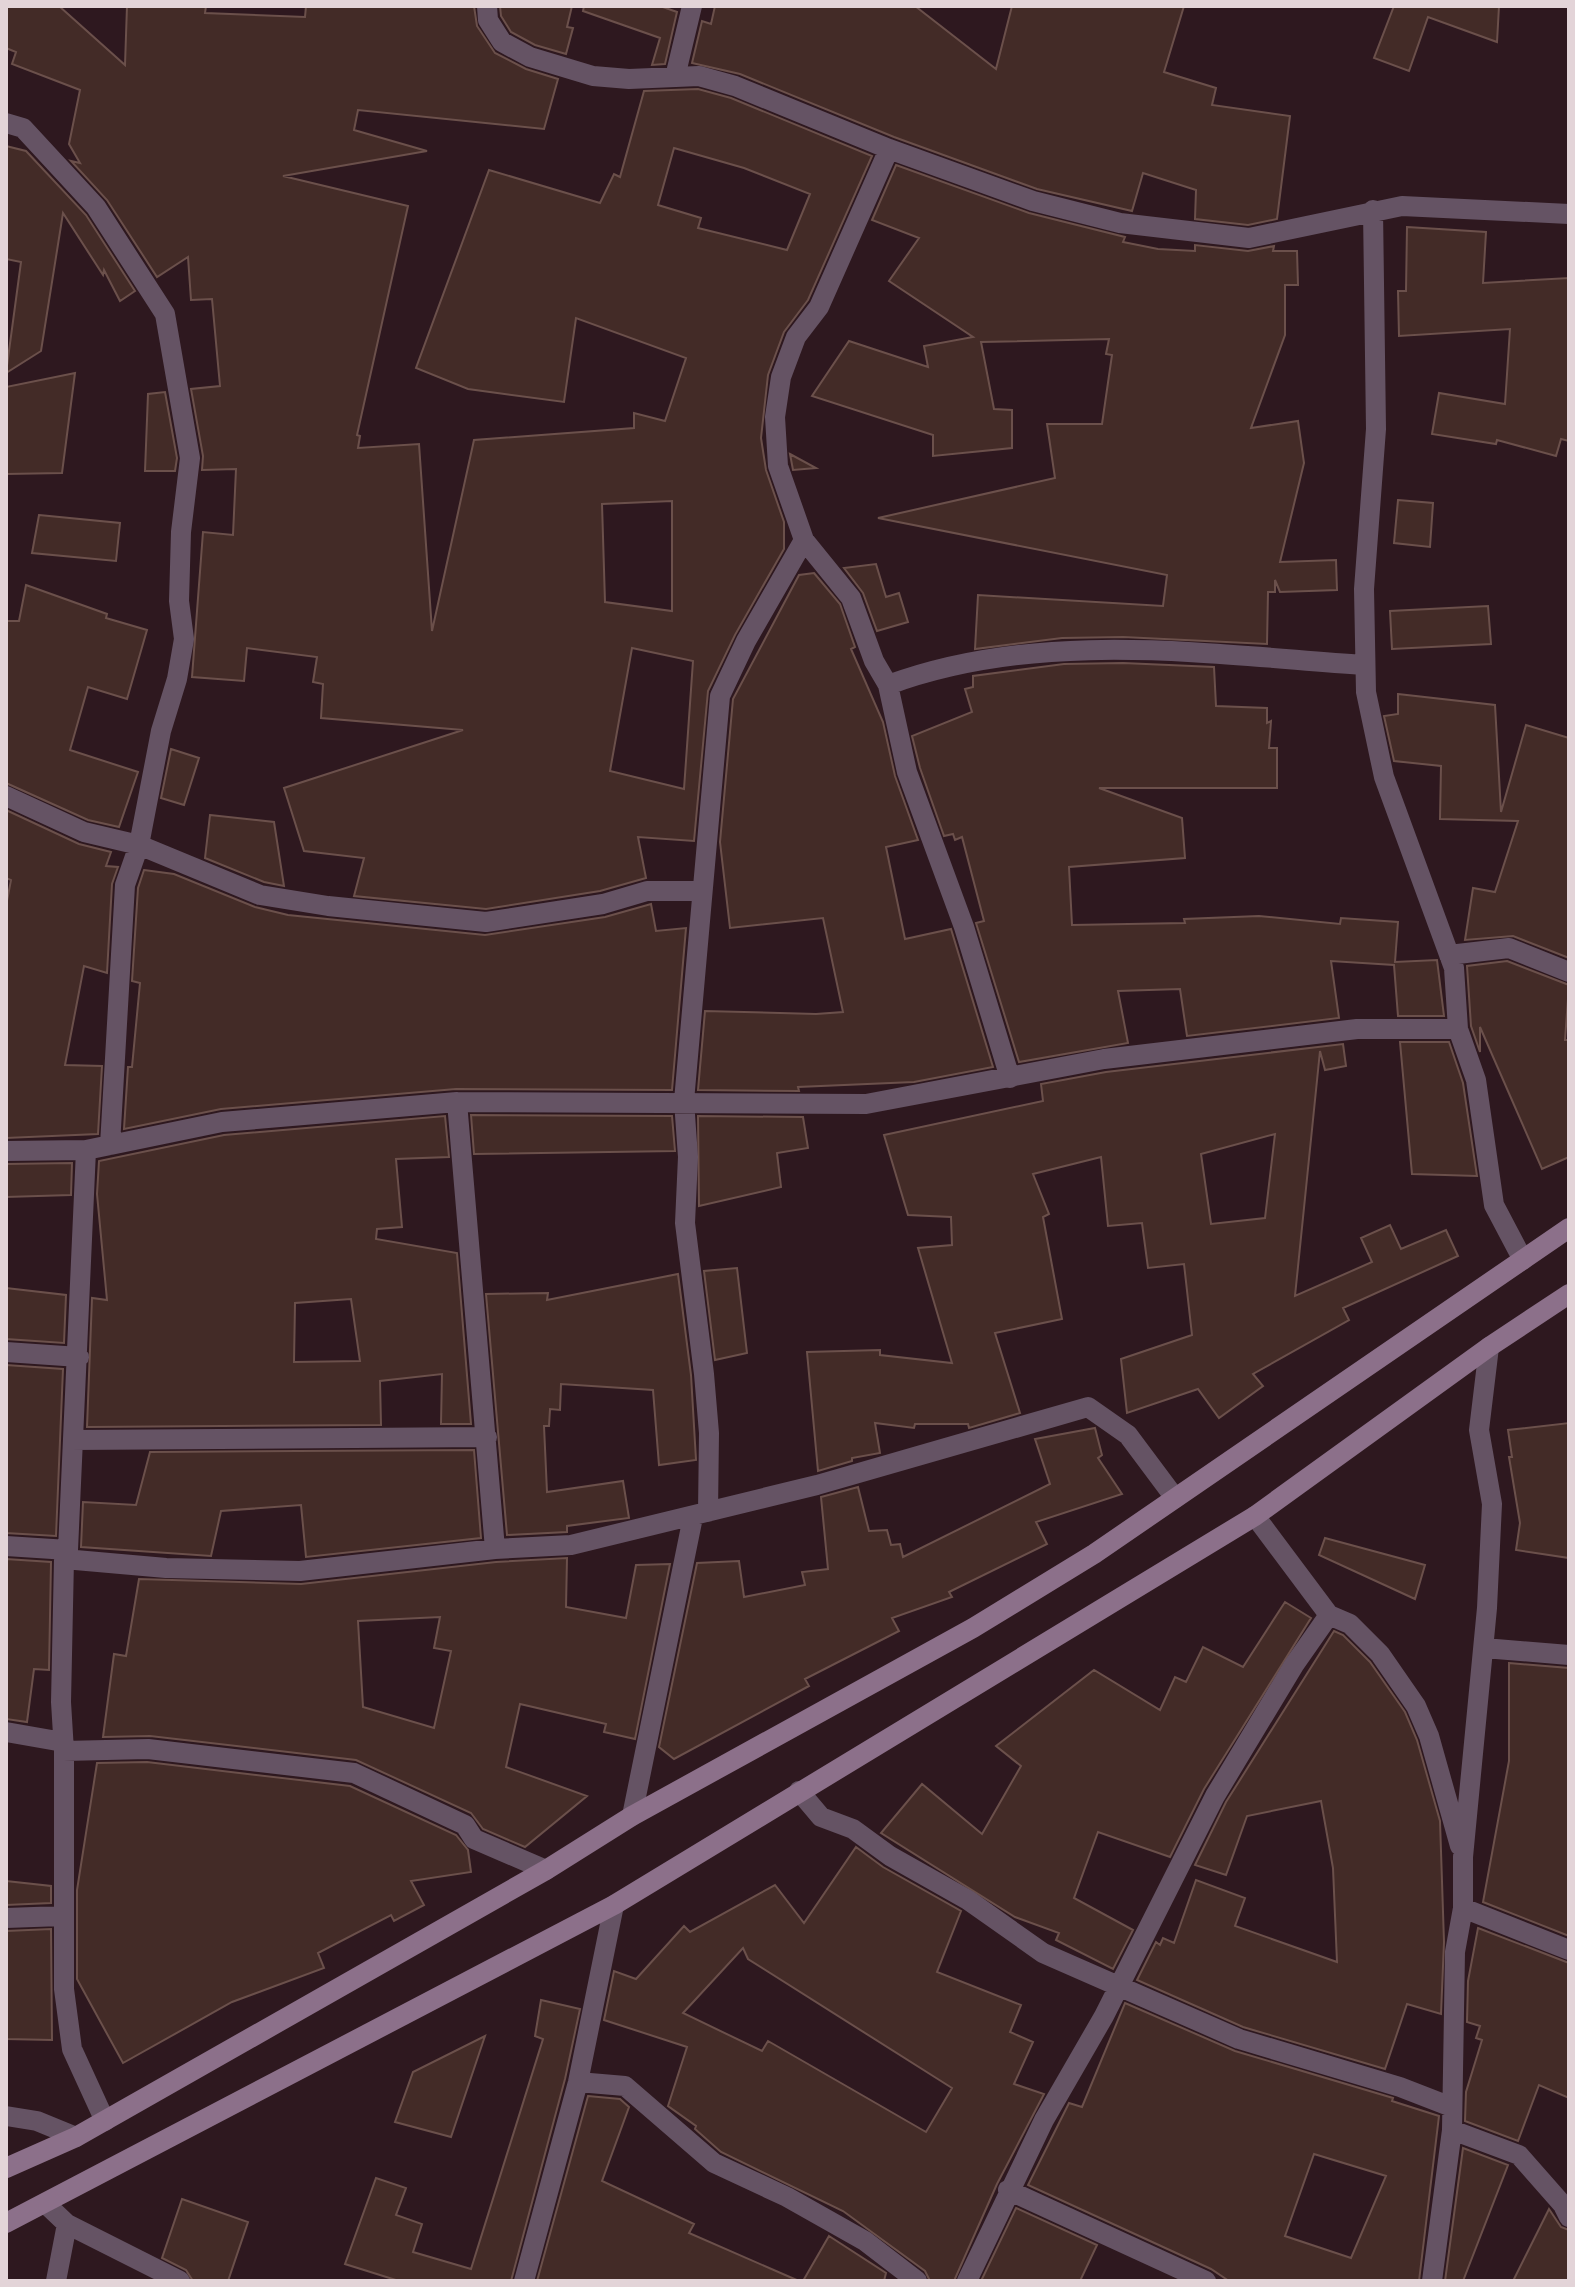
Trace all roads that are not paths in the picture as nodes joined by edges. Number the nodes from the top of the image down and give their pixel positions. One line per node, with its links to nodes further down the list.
1 (487, 6): 3 (street)
2 (692, 6): 3 (street)
3 (675, 77): 5 (street)
4 (6, 123): 12 (street)
5 (889, 149): 6 (street); 8 (street)
6 (1373, 210): 7 (street); 9 (street)
7 (1569, 214)
8 (804, 540): 10 (street); 13 (street)
9 (1363, 665): 10 (street); 14 (street)
10 (888, 685): 17 (street)
11 (6, 796): 12 (street)
12 (139, 845): 13 (street); 20 (street)
13 (702, 891): 18 (street)
14 (1449, 955): 15 (street); 16 (street)
15 (1569, 972)
16 (1458, 1029): 17 (street); 24 (street)
17 (1010, 1078): 18 (street)
18 (684, 1101): 19 (street); 32 (street)
19 (457, 1102): 20 (street); 29 (street)
20 (110, 1145): 21 (street)
21 (86, 1150): 22 (street); 28 (street)
22 (6, 1151)
23 (1569, 1228): 24 (street)
24 (1523, 1260): 31 (street)
25 (1569, 1294): 26 (street)
26 (1489, 1347): 33 (street); 38 (street)
27 (6, 1352): 28 (street)
28 (79, 1357): 30 (street)
29 (487, 1437): 30 (street); 35 (street)
30 (73, 1440): 36 (street)
31 (1175, 1498): 32 (street); 43 (street)
32 (700, 1514): 35 (street); 43 (street)
33 (1255, 1516): 37 (street); 42 (street)
34 (6, 1546): 36 (street)
35 (495, 1549): 36 (street)
36 (66, 1555): 41 (street)
37 (1329, 1615): 44 (street); 51 (street)
38 (1484, 1648): 39 (street); 44 (street)
39 (1569, 1655)
40 (6, 1732): 41 (street)
41 (64, 1746): 45 (street); 48 (street)
42 (799, 1791): 46 (street); 51 (street)
43 (632, 1816): 45 (street)
44 (1463, 1857): 47 (street)
45 (546, 1870): 55 (street)
46 (614, 1905): 52 (street); 60 (street)
47 (1463, 1908): 50 (street); 53 (street)
48 (62, 1916): 49 (street); 55 (street)
49 (6, 1918)
50 (1569, 1950)
51 (1119, 1985): 53 (street); 59 (street)
52 (578, 2082): 66 (street); 67 (street)
53 (1449, 2106): 56 (street)
54 (6, 2116): 57 (street)
55 (105, 2121): 57 (street)
56 (1452, 2130): 61 (street); 70 (street)
57 (76, 2137): 58 (street)
58 (6, 2168)
59 (1008, 2190): 68 (street); 69 (street)
60 (47, 2205): 62 (street); 63 (street)
61 (1569, 2217)
62 (6, 2223)
63 (67, 2224): 64 (street); 65 (street)
64 (56, 2281)
65 (180, 2281)
66 (524, 2281)
67 (917, 2281)
68 (967, 2281)
69 (1206, 2281)
70 (1432, 2281)

